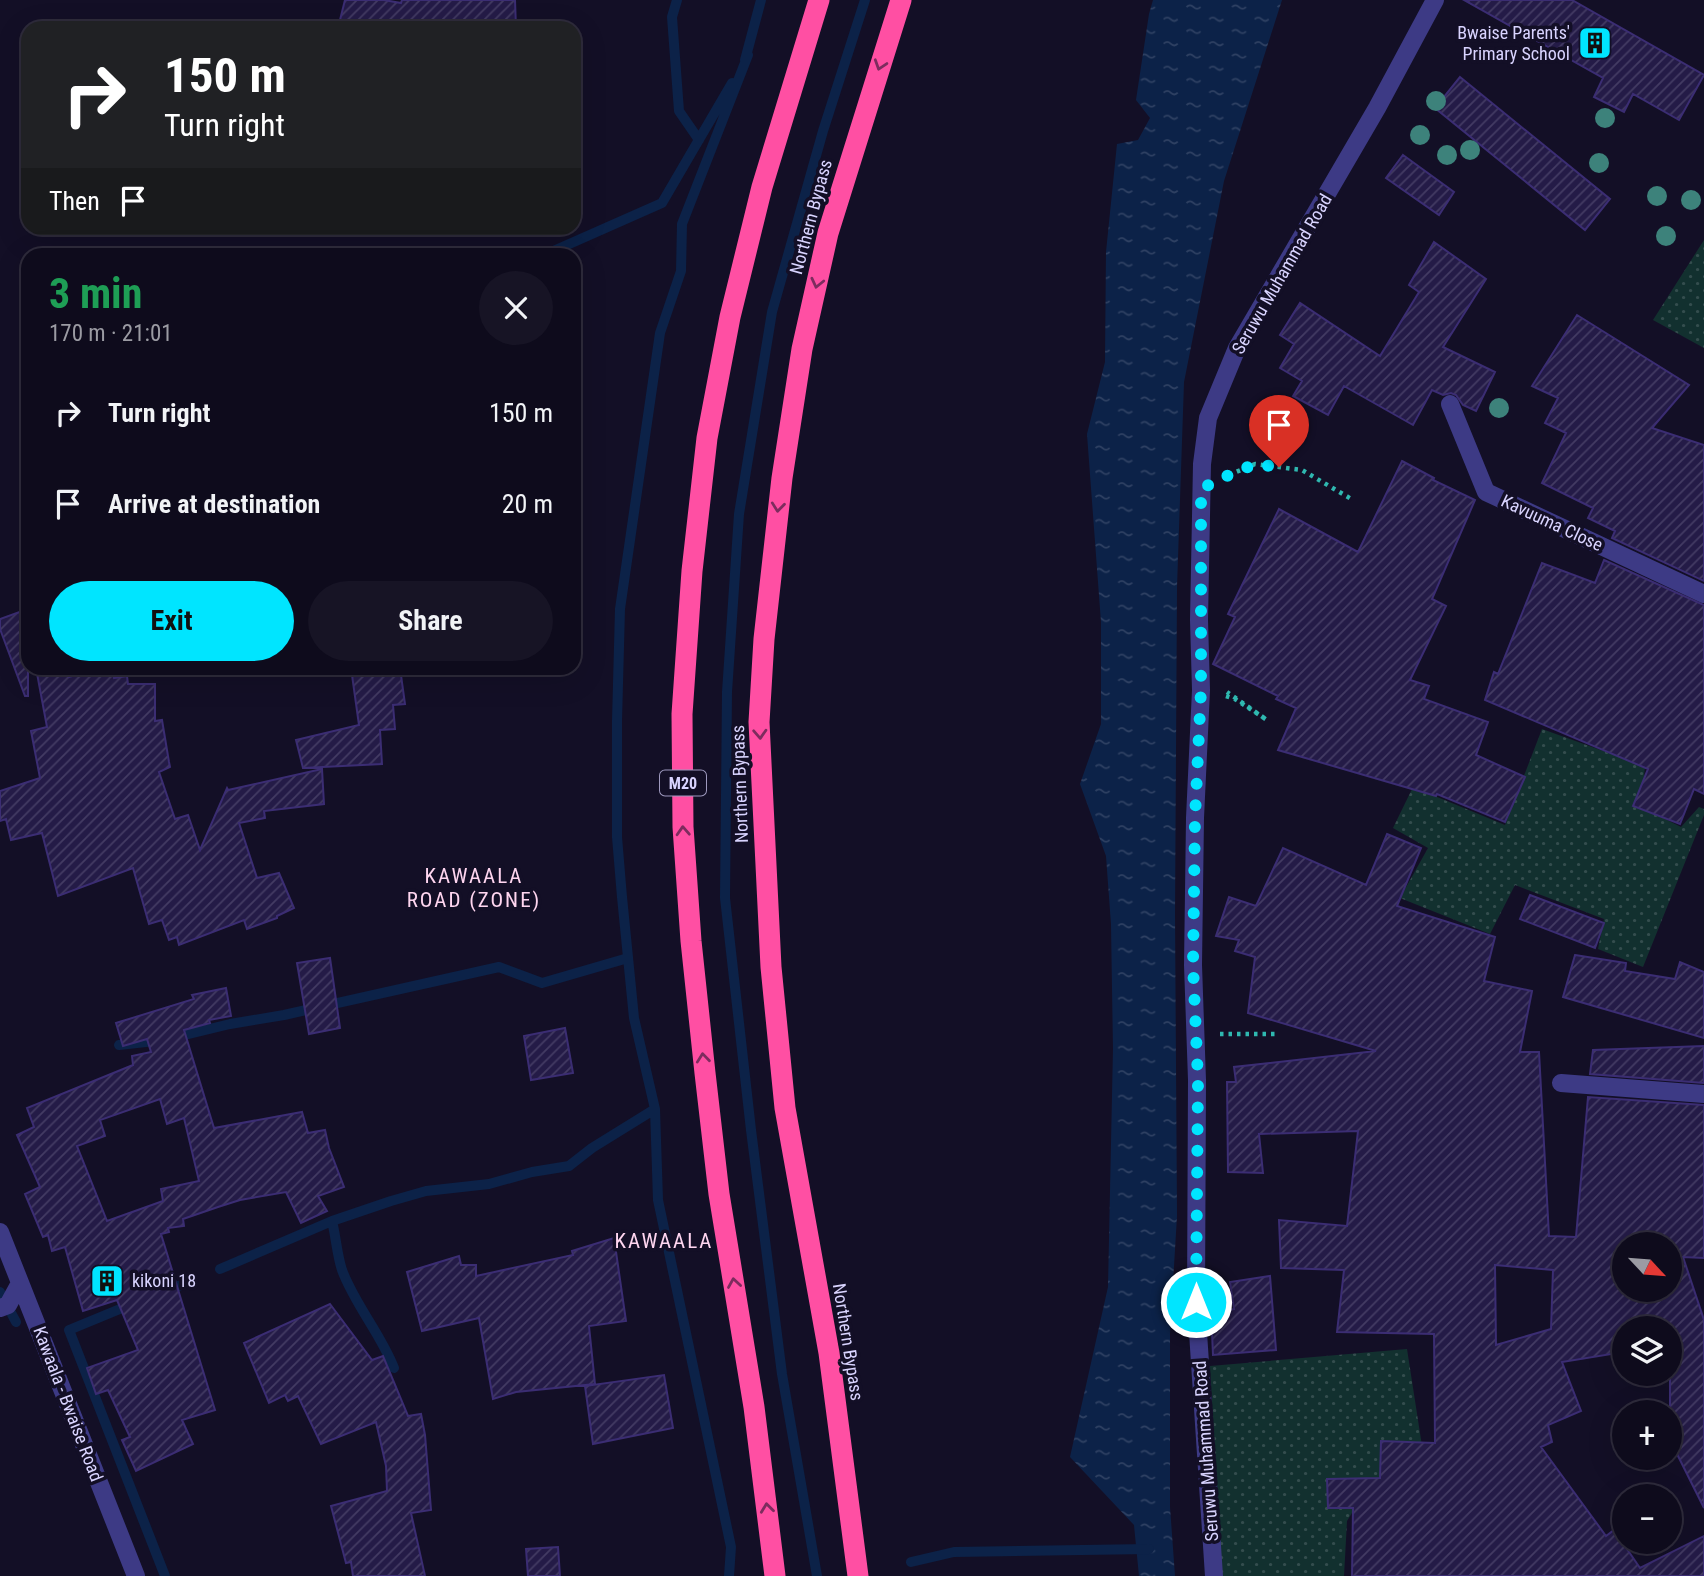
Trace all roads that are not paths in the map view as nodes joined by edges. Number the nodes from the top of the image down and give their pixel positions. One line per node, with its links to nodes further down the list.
1 (819, 0): 12 (highway, M20, one-way to 1)
2 (901, 0): 13 (highway, Northern Bypass, one-way to 13)
3 (1435, 0): 14 (street, Seruwu Muhammad Road)
4 (1450, 404): 5 (street, Kavuuma Close)
5 (1704, 594)
6 (1561, 1083): 7 (street)
7 (1704, 1094)
8 (0, 1232): 9 (street, Kawaala - Bwaise Road)
9 (20, 1283): 10 (street); 11 (street, Kawaala - Bwaise Road)
10 (0, 1308)
11 (136, 1576)
12 (775, 1576)
13 (858, 1576)
14 (1214, 1576)

